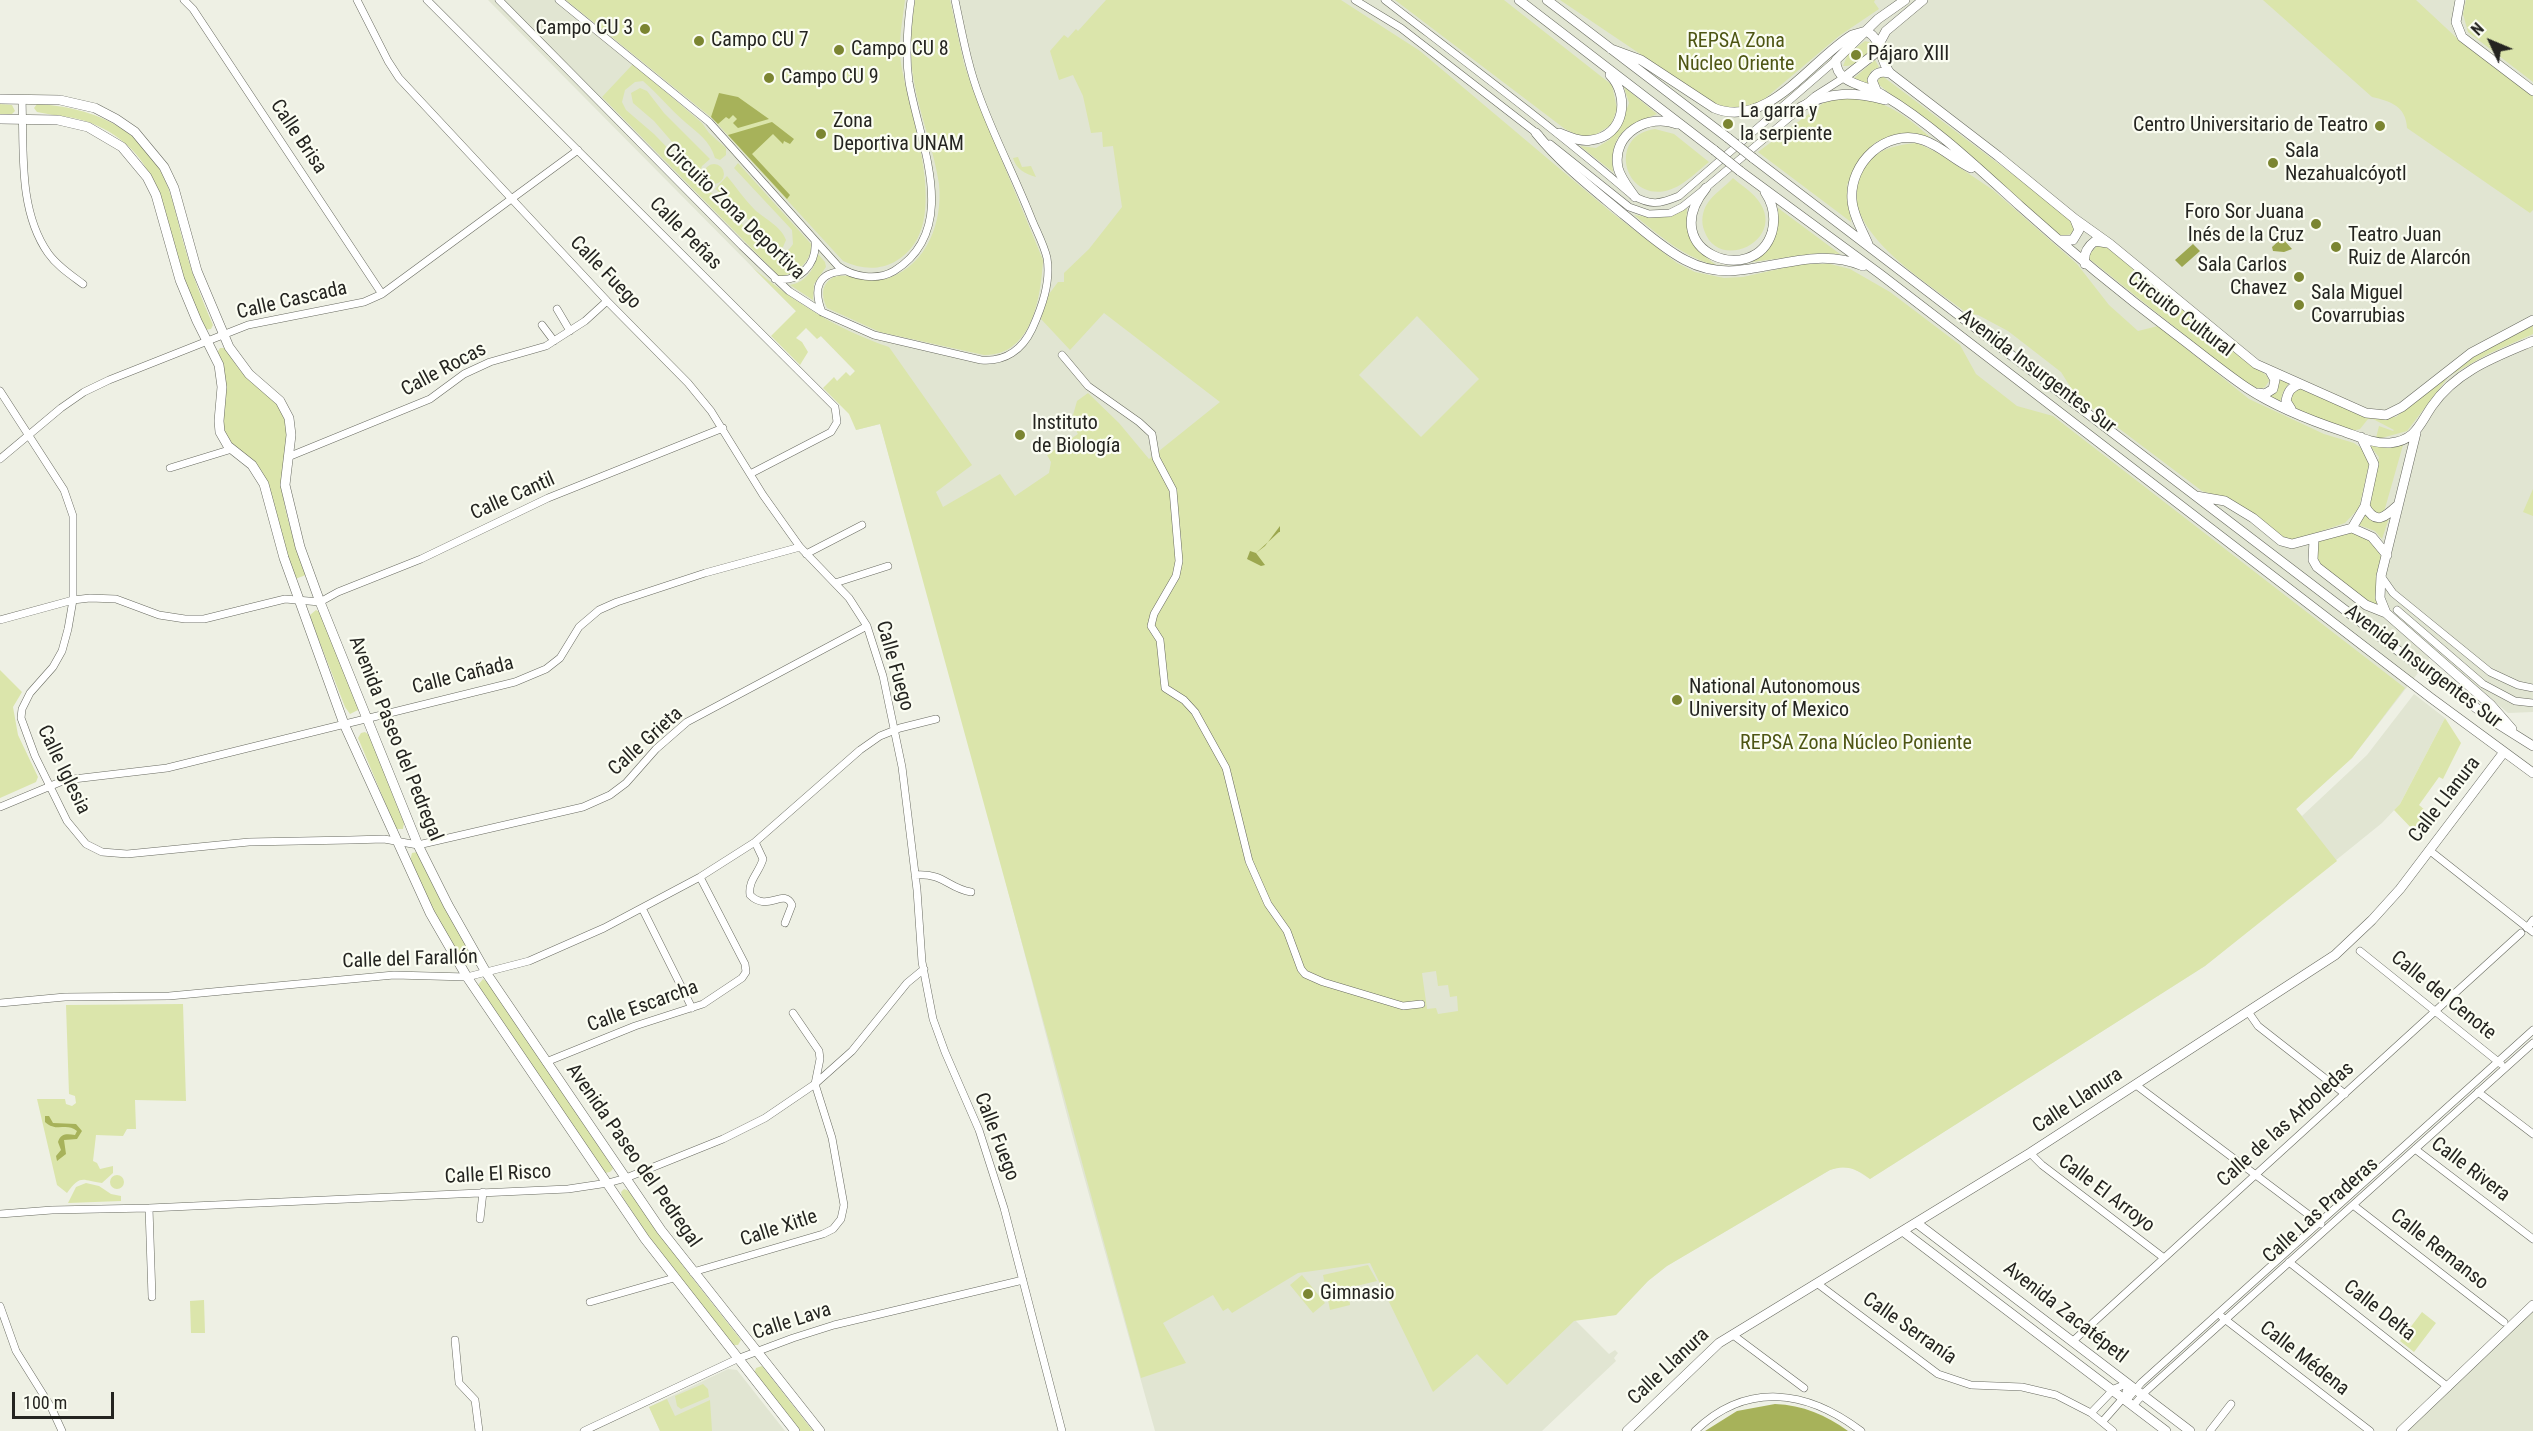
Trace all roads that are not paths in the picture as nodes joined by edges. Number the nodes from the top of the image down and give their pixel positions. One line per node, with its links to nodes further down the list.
1 (184, 0): 49 (street, Calle Brisa)
2 (357, 0): 38 (street, Calle Fuego)
3 (427, 0): 33 (street, Calle Peñas)
4 (499, 0): 47 (street, Circuito Zona Deportiva)
5 (559, 0): 41 (street, Circuito Zona Deportiva)
6 (911, 0): 45 (street)
7 (955, 0): 52 (street, Circuito Zona Deportiva)
8 (1355, 0): 31 (street)
9 (1385, 0): 32 (street)
10 (1519, 0): 18 (main road, Avenida Insurgentes Sur)
11 (1547, 0): 17 (main road, Avenida Insurgentes Sur)
12 (1905, 0): 15 (main road)
13 (1923, 0): 16 (main road)
14 (2460, 0): 23 (main road)
15 (1866, 31): 16 (main road); 17 (main road); 19 (main road)
16 (1879, 44): 20 (main road); 21 (main road)
17 (1611, 49): 43 (main road, Avenida Insurgentes Sur, bridge)
18 (1587, 52): 30 (main road, Avenida Insurgentes Sur); 32 (main road)
19 (1836, 60): 21 (main road); 37 (street)
20 (1890, 73): 22 (main road); 39 (main road, Circuito Cultural)
21 (1845, 77): 22 (main road, Circuito Cultural); 27 (street)
22 (1876, 90): 26 (main road, Circuito Cultural)
23 (2533, 91)
24 (0, 99): 25 (main road, Avenida Paseo del Pedregal)
25 (22, 99): 29 (street); 56 (main road, Avenida Paseo del Pedregal)
26 (1895, 102): 27 (main road); 34 (main road, Circuito Cultural)
27 (1801, 107): 36 (street)
28 (0, 118): 29 (main road, Avenida Paseo del Pedregal)
29 (22, 119): 48 (street); 57 (main road, Avenida Paseo del Pedregal)
30 (1687, 129): 35 (main road, Avenida Insurgentes Sur, bridge); 37 (main road)
31 (1536, 133): 36 (street); 46 (main road)
32 (1559, 133): 37 (street)
33 (578, 150): 38 (street, Calle Cascada); 74 (street, Calle Peñas)
34 (1982, 172): 40 (main road, Circuito Cultural); 43 (main road)
35 (1762, 187): 36 (main road); 46 (main road, Avenida Insurgentes Sur)
36 (1706, 188)
37 (1635, 196)
38 (511, 199): 49 (street, Calle Cascada); 50 (street, Calle Fuego)
39 (2075, 219): 40 (main road); 42 (main road, Circuito Cultural)
40 (2057, 239): 44 (main road, Circuito Cultural)
41 (815, 241): 45 (street, Circuito Zona Deportiva); 47 (street)
42 (2110, 243): 44 (main road); 61 (main road, Circuito Cultural)
43 (1868, 245): 75 (main road, Avenida Insurgentes Sur)
44 (2085, 264): 64 (main road, Circuito Cultural)
45 (845, 271): 52 (street)
46 (1880, 274): 103 (main road, Avenida Insurgentes Sur)
47 (775, 279): 52 (street, Circuito Zona Deportiva)
48 (83, 284)
49 (382, 294): 56 (street, Calle Cascada)
50 (607, 301): 55 (street, Calle Rocas); 66 (street, Calle Fuego)
51 (557, 309): 55 (street)
52 (822, 312)
53 (2533, 320): 62 (main road, Circuito Cultural)
54 (542, 325): 58 (street)
55 (570, 332): 58 (street, Calle Rocas)
56 (224, 334): 57 (street, Calle Cascada); 71 (main road, Avenida Paseo del Pedregal)
57 (207, 341): 68 (street, Calle Cascada); 70 (main road, Avenida Paseo del Pedregal)
58 (554, 341): 71 (street, Calle Rocas)
59 (2533, 341): 67 (main road)
60 (1062, 355): 124 (street)
61 (2270, 371): 62 (main road, Circuito Cultural); 64 (main road)
62 (2300, 384): 65 (main road)
63 (0, 391): 68 (street, Calle Iglesia)
64 (2255, 393): 65 (main road, Circuito Cultural)
65 (2296, 412): 69 (main road, Circuito Cultural)
66 (723, 428): 74 (street, Calle Fuego); 89 (street, Calle Cantil)
67 (2416, 433): 69 (main road, Circuito Cultural); 76 (main road)
68 (29, 434): 72 (street, Calle Cascada); 87 (street, Calle Iglesia)
69 (2361, 437): 77 (main road)
70 (232, 449): 73 (street); 88 (main road, Avenida Paseo del Pedregal)
71 (288, 457): 89 (main road, Avenida Paseo del Pedregal)
72 (0, 459)
73 (170, 468)
74 (750, 474): 81 (street, Calle Fuego)
75 (2194, 496): 80 (main road); 101 (main road, Avenida Insurgentes Sur)
76 (2398, 505): 77 (main road); 83 (main road)
77 (2365, 506): 79 (main road)
78 (862, 525): 82 (street)
79 (2352, 528): 80 (main road); 83 (main road)
80 (2314, 540): 92 (main road)
81 (800, 547): 82 (street, Calle Fuego); 97 (street, Calle Cañada)
82 (806, 554): 86 (street, Calle Fuego)
83 (2387, 555): 85 (main road)
84 (888, 566): 86 (street)
85 (2381, 576): 90 (street); 92 (main road)
86 (835, 583): 94 (street, Calle Fuego)
87 (73, 600): 88 (street); 93 (street); 105 (street, Calle Iglesia)
88 (299, 601): 89 (street); 99 (main road, Avenida Paseo del Pedregal)
89 (320, 602): 97 (main road, Avenida Paseo del Pedregal)
90 (2409, 606): 91 (street); 95 (street)
91 (2397, 610): 92 (street); 96 (street)
92 (2386, 613): 101 (main road)
93 (0, 620)
94 (867, 626): 100 (street, Calle Fuego); 109 (street, Calle Grieta)
95 (2533, 688)
96 (2533, 703)
97 (368, 717): 99 (street, Calle Cañada); 109 (main road, Avenida Paseo del Pedregal)
98 (936, 719): 100 (street, Calle del Farallón)
99 (344, 724): 105 (street, Calle Cañada); 107 (main road, Avenida Paseo del Pedregal)
100 (894, 730): 108 (street, Calle del Farallón); 111 (street, Calle Fuego)
101 (2518, 735): 102 (main road, Avenida Insurgentes Sur)
102 (2533, 746)
103 (2504, 752): 104 (main road, Avenida Insurgentes Sur); 110 (main road, Calle Llanura)
104 (2533, 773)
105 (50, 785): 106 (street, Calle Cañada); 107 (street, Calle Iglesia)
106 (0, 807)
107 (396, 842): 109 (street, Calle Grieta); 122 (main road, Avenida Paseo del Pedregal)
108 (755, 842): 112 (street, Calle del Farallón); 116 (street)
109 (418, 844): 121 (main road, Avenida Paseo del Pedregal)
110 (2429, 850): 117 (street); 128 (main road, Calle Llanura)
111 (915, 875): 113 (street); 120 (street, Calle Fuego)
112 (700, 877): 114 (street, Calle del Farallón); 125 (street, Calle Escarcha)
113 (971, 892)
114 (642, 909): 121 (street, Calle del Farallón); 125 (street)
115 (2533, 920): 117 (street, Calle de las Arboledas)
116 (785, 923)
117 (2524, 930): 118 (street); 126 (street, Calle de las Arboledas)
118 (2533, 933)
119 (2360, 951): 126 (street, Calle del Cenote)
120 (924, 969): 134 (street, Calle El Risco); 160 (street, Calle Fuego)
121 (487, 974): 122 (street, Calle del Farallón); 132 (main road, Avenida Paseo del Pedregal)
122 (467, 977): 123 (street, Calle del Farallón); 143 (main road, Avenida Paseo del Pedregal)
123 (0, 1003)
124 (1421, 1004)
125 (692, 1008): 132 (street, Calle Escarcha)
126 (2435, 1010): 131 (street, Calle del Cenote); 137 (street, Calle de las Arboledas)
127 (793, 1013): 134 (street)
128 (2248, 1013): 135 (main road, Calle Llanura); 137 (street)
129 (2533, 1030): 131 (street, Calle Las Praderas)
130 (2533, 1043): 133 (street, Calle Las Praderas)
131 (2499, 1061): 133 (street, Calle del Cenote); 149 (street, Calle Las Praderas)
132 (546, 1062): 142 (main road, Avenida Paseo del Pedregal)
133 (2506, 1067): 136 (street, Calle Las Praderas)
134 (814, 1084): 142 (street, Calle El Risco); 158 (street, Calle Xitle)
135 (2136, 1085): 140 (main road, Calle Llanura); 141 (street)
136 (2478, 1092): 138 (street); 139 (street, Calle Las Praderas)
137 (2345, 1094): 141 (street, Calle de las Arboledas)
138 (2533, 1134)
139 (2415, 1149): 145 (street, Calle Las Praderas); 153 (street, Calle Rivera)
140 (2030, 1154): 150 (main road, Calle Llanura); 156 (street, Calle El Arroyo)
141 (2255, 1175): 149 (street); 156 (street, Calle de las Arboledas)
142 (626, 1178): 143 (street, Calle El Risco); 158 (main road, Avenida Paseo del Pedregal)
143 (608, 1183): 144 (street, Calle El Risco); 159 (main road, Avenida Paseo del Pedregal)
144 (483, 1192): 146 (street, Calle El Risco); 148 (street)
145 (2353, 1205): 151 (street, Calle Las Praderas); 170 (street, Calle Remanso)
146 (148, 1208): 147 (street, Calle El Risco); 162 (street)
147 (0, 1214)
148 (480, 1219)
149 (2319, 1223): 151 (street); 168 (street, Calle Las Praderas)
150 (1918, 1224): 152 (main road, Calle Llanura); 154 (main road, Avenida Zacatépetl)
151 (2326, 1229): 157 (street, Calle Las Praderas)
152 (1904, 1232): 155 (main road, Avenida Zacatépetl); 161 (main road, Calle Llanura)
153 (2533, 1239)
154 (1941, 1242): 155 (main road); 163 (main road, Avenida Zacatépetl)
155 (1932, 1253): 167 (main road, Avenida Zacatépetl)
156 (2164, 1258): 173 (street, Calle de las Arboledas)
157 (2289, 1262): 169 (street, Calle Las Praderas); 176 (street, Calle Delta)
158 (693, 1272): 174 (main road, Avenida Paseo del Pedregal)
159 (674, 1278): 164 (street); 175 (main road, Avenida Paseo del Pedregal)
160 (1023, 1280): 174 (street, Calle Lava); 189 (street, Calle Fuego)
161 (1818, 1284): 171 (main road, Calle Llanura); 182 (street, Calle Serranía)
162 (152, 1297)
163 (2017, 1298): 167 (main road); 173 (main road, Avenida Zacatépetl)
164 (590, 1302)
165 (2533, 1305): 176 (main road)
166 (0, 1306): 184 (street)
167 (2007, 1310): 179 (main road, Avenida Zacatépetl)
168 (2218, 1314): 169 (street, Calle Médena); 178 (street, Calle Las Praderas)
169 (2225, 1320): 178 (street, Calle Las Praderas); 197 (street, Calle Médena)
170 (2504, 1322)
171 (1733, 1335): 177 (street); 190 (main road, Calle Llanura)
172 (455, 1340): 185 (street)
173 (2073, 1341): 178 (main road, Avenida Zacatépetl)
174 (756, 1350): 175 (street, Calle Lava); 188 (main road, Avenida Paseo del Pedregal)
175 (737, 1359): 186 (street, Calle Lava); 187 (main road, Avenida Paseo del Pedregal)
176 (2448, 1387): 198 (main road)
177 (1804, 1388)
178 (2133, 1389): 179 (street); 180 (street); 180 (street, Calle Las Praderas); 195 (main road, Avenida Zacatépetl)
179 (2113, 1390): 180 (main road, Avenida Zacatépetl); 182 (street)
180 (2127, 1402): 183 (street); 194 (main road, Avenida Zacatépetl)
181 (2231, 1404): 196 (street)
182 (2091, 1413): 183 (street, Calle Serranía)
183 (2103, 1421): 193 (street, Calle Serranía)
184 (62, 1431)
185 (479, 1431)
186 (584, 1431)
187 (795, 1431)
188 (820, 1431)
189 (1062, 1431)
190 (1627, 1431)
191 (1695, 1431): 192 (street)
192 (1861, 1431)
193 (2113, 1431)
194 (2166, 1431)
195 (2190, 1431)
196 (2210, 1431)
197 (2370, 1431)
198 (2401, 1431)

